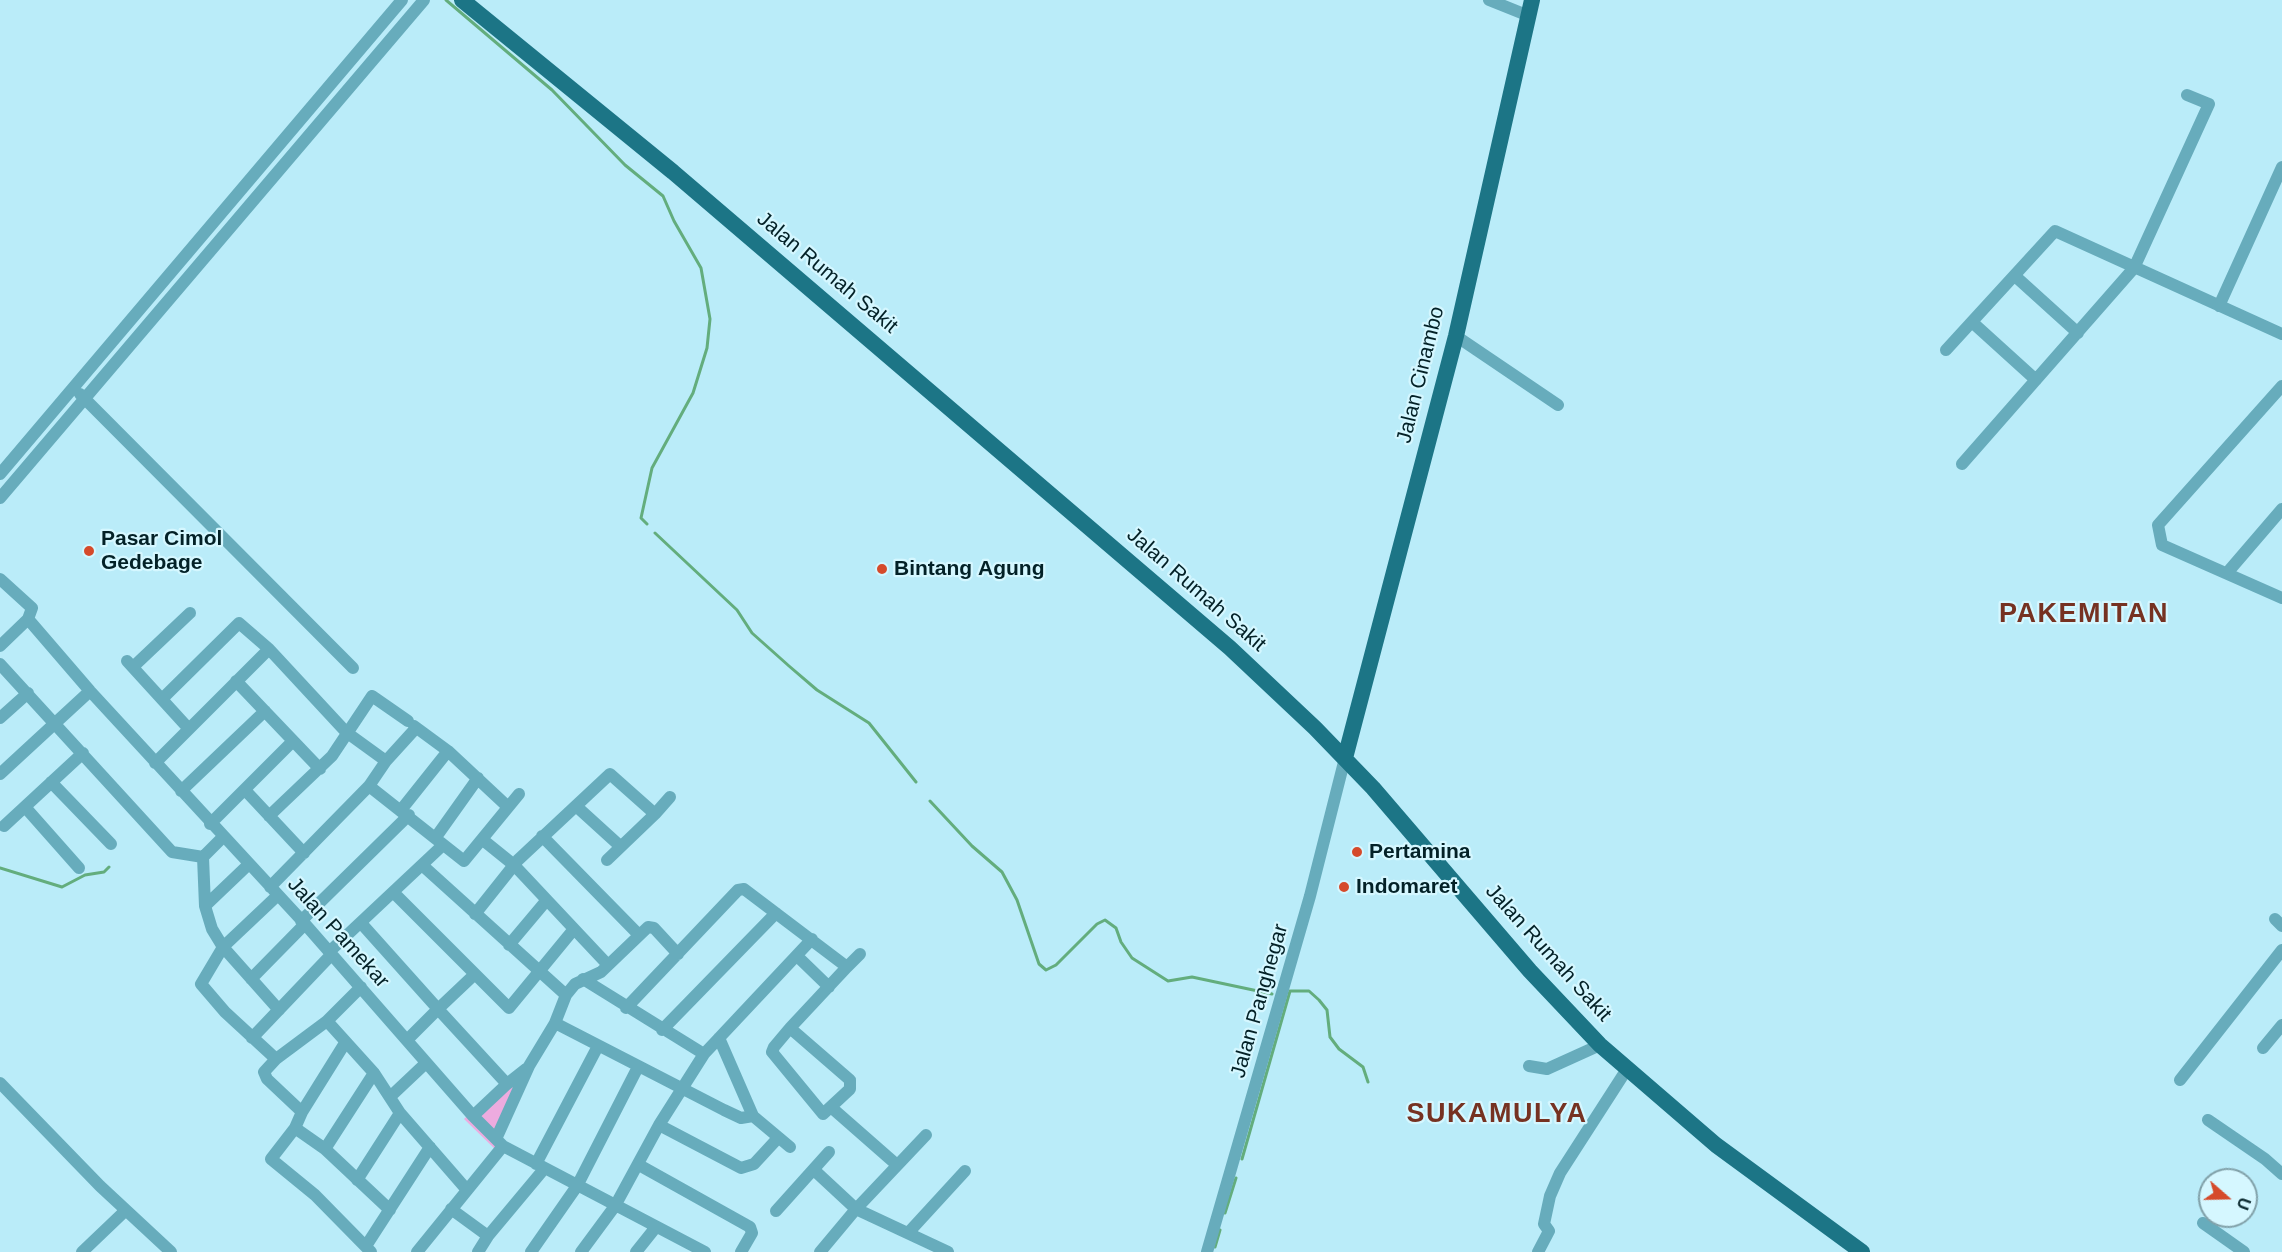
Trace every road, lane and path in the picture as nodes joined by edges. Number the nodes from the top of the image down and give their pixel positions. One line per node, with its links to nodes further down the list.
1 (402, 0): 18 (street)
2 (424, 0): 19 (street)
3 (462, 0): 47 (main road, Jalan Rumah Sakit)
4 (1489, 0): 5 (street)
5 (1530, 8): 14 (main road, Jalan Cinambo)
6 (2187, 95): 8 (street)
7 (2282, 167): 10 (street)
8 (2134, 268): 9 (street); 10 (street); 12 (street)
9 (2015, 276): 11 (street); 12 (street)
10 (2219, 306): 13 (street)
11 (1972, 322): 15 (street); 16 (street)
12 (2078, 333): 16 (street)
13 (2282, 334)
14 (1456, 336): 20 (street); 47 (main road, Jalan Cinambo)
15 (1946, 350)
16 (2036, 380): 21 (street)
17 (2282, 386): 25 (street)
18 (73, 388): 19 (street); 22 (street)
19 (85, 399): 23 (street); 33 (street)
20 (1557, 405)
21 (1962, 464)
22 (0, 474)
23 (0, 498)
24 (2282, 509): 25 (street)
25 (2227, 573): 27 (street)
26 (0, 579): 29 (street, Jalan Pamekar)
27 (2282, 597)
28 (190, 613): 37 (street)
29 (28, 619): 30 (street); 35 (street, Jalan Pamekar)
30 (0, 646)
31 (269, 649): 34 (street); 37 (street); 43 (street)
32 (0, 664): 36 (street)
33 (353, 668)
34 (236, 681): 38 (street); 42 (street)
35 (90, 691): 40 (street); 49 (street, Jalan Pamekar)
36 (28, 693): 39 (street); 40 (street)
37 (162, 699): 42 (street)
38 (265, 711): 44 (street); 56 (street)
39 (0, 718)
40 (56, 724): 46 (street); 51 (street)
41 (413, 725): 43 (street); 45 (street); 48 (street)
42 (189, 729): 49 (street)
43 (346, 732): 48 (street); 50 (street)
44 (293, 741): 50 (street); 55 (street)
45 (448, 751): 52 (street); 62 (street)
46 (82, 753): 53 (street); 74 (street)
47 (1345, 758): 119 (main road, Jalan Rumah Sakit); 181 (street, Jalan Panghegar)
48 (386, 761): 54 (street)
49 (155, 763): 56 (street, Jalan Pamekar)
50 (320, 769): 64 (street)
51 (0, 774)
52 (478, 778): 61 (street); 70 (street)
53 (51, 782): 60 (street); 71 (street)
54 (369, 786): 62 (street); 73 (street)
55 (245, 790): 64 (street); 65 (street)
56 (182, 791): 65 (street, Jalan Pamekar)
57 (519, 794): 61 (street)
58 (670, 797): 63 (street)
59 (576, 806): 63 (street); 67 (street); 72 (street)
60 (24, 807): 66 (street); 79 (street)
61 (508, 807): 69 (street)
62 (405, 813): 70 (street); 86 (street)
63 (655, 814): 72 (street)
64 (269, 816): 73 (street)
65 (210, 824): 68 (street, Jalan Pamekar)
66 (4, 826)
67 (542, 836): 78 (street); 89 (street)
68 (223, 837): 74 (street); 76 (street, Jalan Pamekar)
69 (483, 840): 70 (street); 78 (street)
70 (439, 841): 77 (street)
71 (111, 844)
72 (620, 846): 75 (street)
73 (304, 853): 80 (street)
74 (203, 857): 83 (street)
75 (607, 860)
76 (248, 865): 80 (street, Jalan Pamekar); 83 (street)
77 (422, 865): 81 (street); 85 (street)
78 (514, 865): 82 (street); 85 (street)
79 (79, 868)
80 (273, 892): 86 (street, Jalan Pamekar); 92 (street)
81 (393, 892): 87 (street); 101 (street)
82 (546, 901): 88 (street); 91 (street)
83 (205, 906): 92 (street)
84 (776, 913): 90 (street); 95 (street); 114 (street)
85 (474, 914): 91 (street)
86 (303, 922): 94 (street, Jalan Pamekar); 102 (street)
87 (361, 923): 94 (street); 108 (street)
88 (574, 929): 98 (street); 100 (street)
89 (639, 935): 95 (street); 98 (street)
90 (813, 939): 97 (street); 99 (street)
91 (509, 945): 100 (street)
92 (223, 947): 102 (street); 115 (street)
93 (2282, 950): 130 (street)
94 (330, 953): 104 (street, Jalan Pamekar); 109 (street)
95 (678, 954): 107 (street)
96 (860, 954): 99 (street)
97 (797, 956): 105 (street); 116 (street)
98 (608, 965): 103 (street)
99 (847, 967): 105 (street)
100 (538, 972): 101 (street); 106 (street)
101 (475, 974): 108 (street)
102 (251, 979): 109 (street)
103 (582, 979): 106 (street); 107 (street)
104 (361, 987): 110 (street); 117 (street, Jalan Pamekar)
105 (829, 987): 113 (street)
106 (566, 995): 111 (street)
107 (626, 1008): 114 (street)
108 (438, 1009): 117 (street); 132 (street)
109 (279, 1010): 115 (street)
110 (327, 1021): 118 (street); 123 (street)
111 (555, 1023): 120 (street); 125 (street)
112 (2282, 1025): 121 (street)
113 (790, 1029): 135 (street); 135 (street)
114 (662, 1030): 122 (street)
115 (252, 1038): 123 (street)
116 (719, 1038): 122 (street); 139 (street)
117 (407, 1040): 124 (street, Jalan Pamekar)
118 (345, 1043): 129 (street); 136 (street)
119 (1600, 1045): 126 (street); 128 (main road, Jalan Rumah Sakit)
120 (598, 1046): 127 (street); 151 (street)
121 (2263, 1048)
122 (704, 1054): 133 (street)
123 (276, 1059): 136 (street)
124 (426, 1064): 134 (street); 138 (street, Jalan Pamekar)
125 (530, 1066): 132 (street); 145 (street)
126 (1529, 1066)
127 (638, 1067): 133 (street); 157 (street)
128 (1627, 1070): 182 (street); 183 (main road, Jalan Rumah Sakit)
129 (375, 1073): 134 (street); 148 (street)
130 (2181, 1080)
131 (0, 1083): 162 (street)
132 (507, 1084): 138 (street)
133 (683, 1088): 139 (street); 141 (street)
134 (391, 1096): 137 (street)
135 (832, 1108): 152 (street)
136 (302, 1112): 142 (street)
137 (400, 1113): 146 (street); 156 (street)
138 (473, 1116): 145 (street, Jalan Pamekar)
139 (753, 1116): 144 (street)
140 (2208, 1120): 155 (street)
141 (659, 1125): 144 (street); 150 (street)
142 (295, 1128): 148 (street); 169 (street)
143 (926, 1136): 152 (street)
144 (778, 1138): 147 (street)
145 (499, 1143): 151 (street, Jalan Pamekar); 158 (street)
146 (430, 1147): 158 (street); 163 (street)
147 (790, 1147)
148 (325, 1149): 156 (street)
149 (829, 1152): 153 (street)
150 (639, 1165): 159 (street); 179 (street)
151 (540, 1166): 157 (street, Jalan Pamekar); 168 (street)
152 (897, 1166): 161 (street)
153 (814, 1170): 161 (street); 164 (street)
154 (965, 1172): 167 (street)
155 (2282, 1174)
156 (357, 1180): 163 (street)
157 (577, 1186): 159 (street, Jalan Pamekar); 176 (street)
158 (467, 1190): 160 (street)
159 (615, 1206): 165 (street, Jalan Pamekar); 177 (street)
160 (451, 1209): 168 (street); 174 (street)
161 (856, 1209): 167 (street); 180 (street)
162 (125, 1210): 172 (street); 173 (street)
163 (390, 1210): 169 (street)
164 (776, 1211)
165 (656, 1227): 170 (street, Jalan Pamekar); 178 (street)
166 (2210, 1228): 184 (street)
167 (909, 1232): 171 (street)
168 (488, 1236): 175 (street)
169 (368, 1249)
170 (698, 1251)
171 (942, 1251)
172 (82, 1252)
173 (171, 1252)
174 (417, 1252)
175 (478, 1252)
176 (531, 1252)
177 (581, 1252)
178 (636, 1252)
179 (741, 1252)
180 (820, 1252)
181 (1206, 1252)
182 (1538, 1252)
183 (1862, 1252)
184 (2244, 1252)

